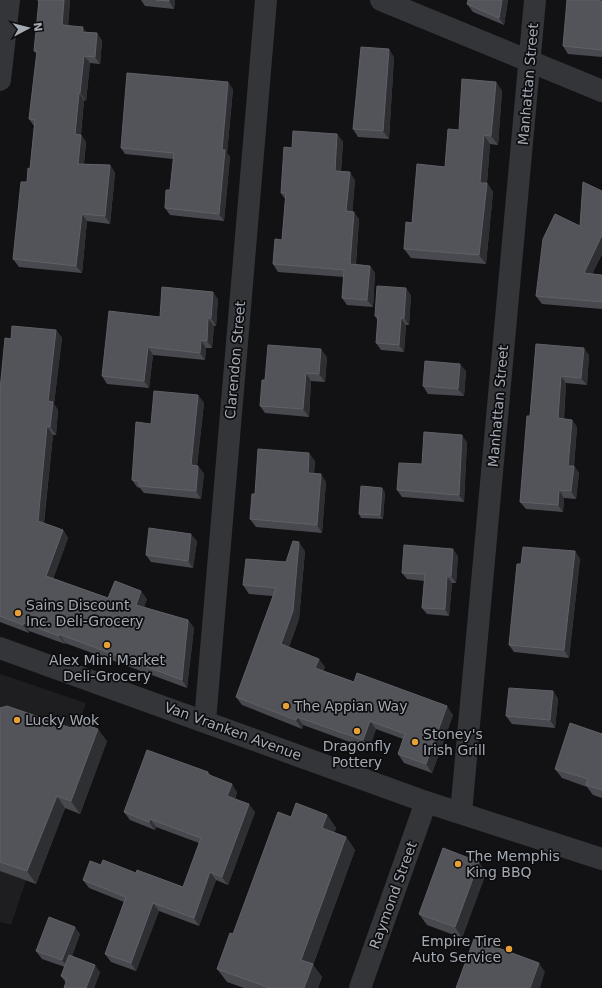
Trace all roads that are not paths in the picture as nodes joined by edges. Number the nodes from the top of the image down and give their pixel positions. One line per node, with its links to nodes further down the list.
1 (9, 0): 6 (street)
2 (266, 0): 9 (street, Clarendon Street)
3 (381, 0): 5 (street)
4 (535, 0): 5 (street, Manhattan Street)
5 (530, 62): 7 (street); 11 (street, Manhattan Street)
6 (0, 80)
7 (602, 91)
8 (0, 648): 9 (street, Van Vranken Avenue)
9 (205, 721): 10 (street, Van Vranken Avenue)
10 (426, 802): 11 (street, Van Vranken Avenue); 13 (street, Raymond Street)
11 (461, 813): 12 (street, Van Vranken Avenue)
12 (602, 859)
13 (360, 988)

